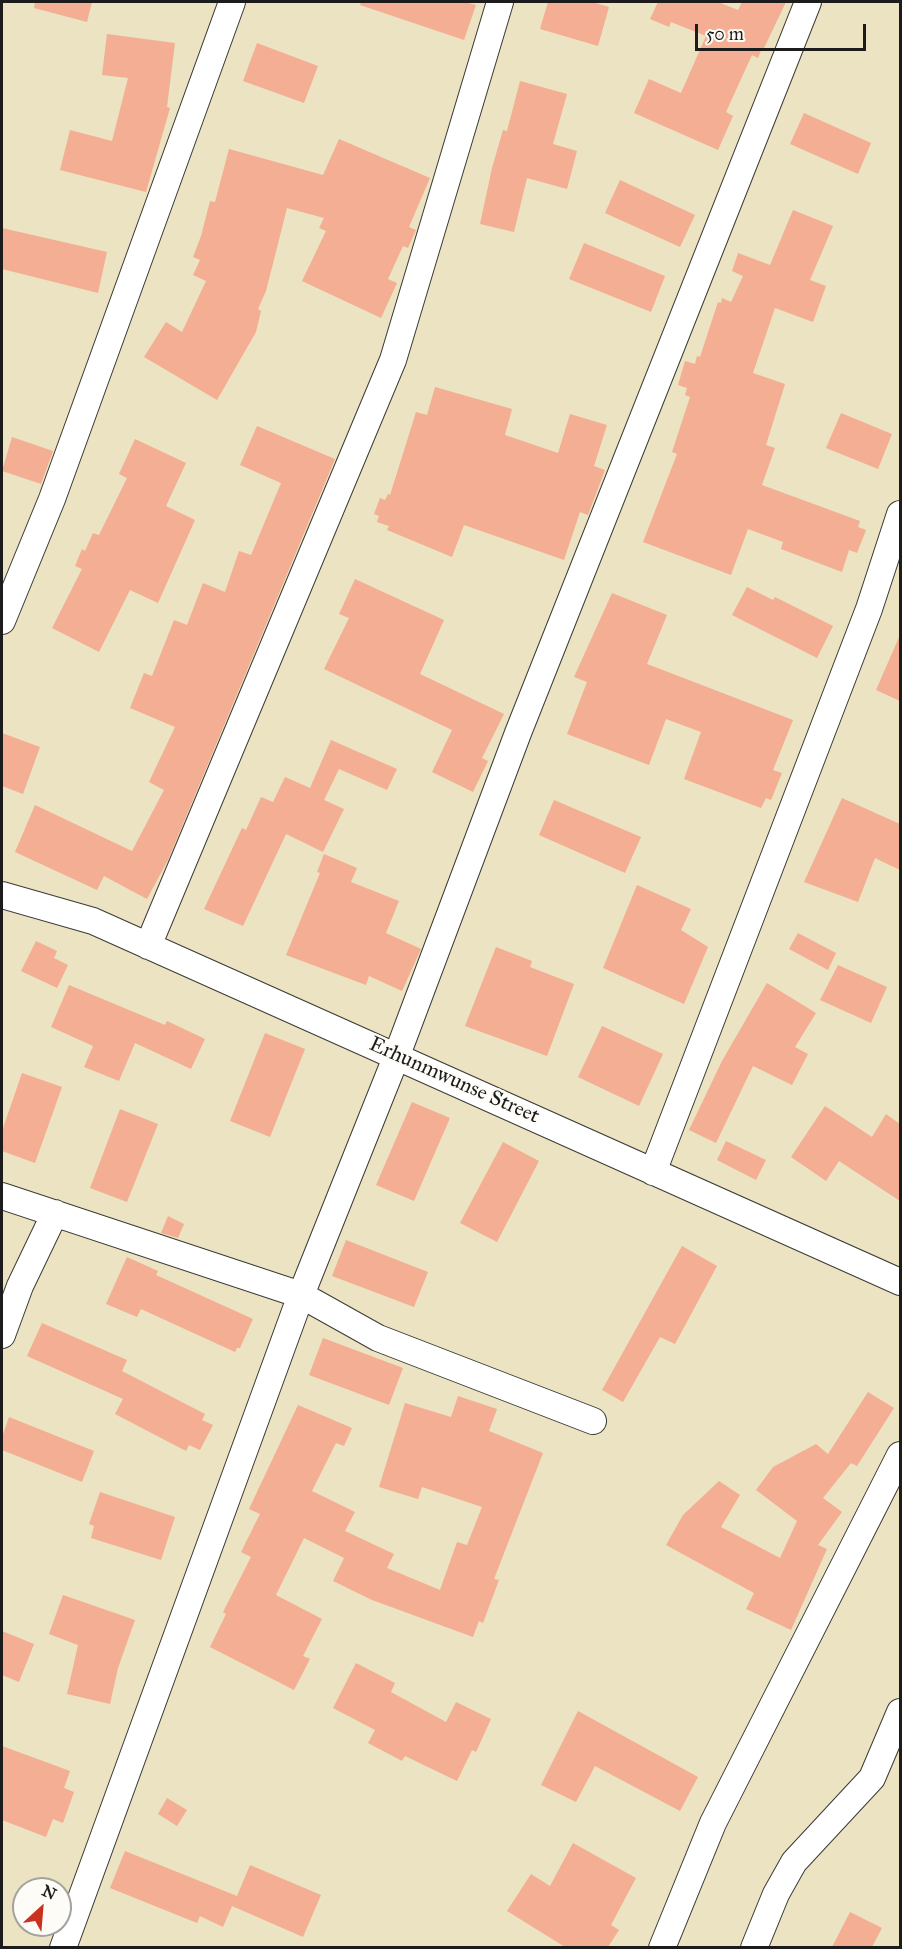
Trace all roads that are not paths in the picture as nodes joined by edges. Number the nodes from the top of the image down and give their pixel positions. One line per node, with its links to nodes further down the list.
1 (232, 2): 5 (street)
2 (500, 2): 7 (street)
3 (808, 2): 8 (street)
4 (900, 514): 9 (street)
5 (2, 621)
6 (2, 895): 7 (street, Erhunmwunse Street)
7 (148, 946): 8 (street, Erhunmwunse Street)
8 (397, 1055): 9 (street, Erhunmwunse Street); 13 (street)
9 (653, 1172): 12 (street, Erhunmwunse Street)
10 (2, 1196): 11 (street)
11 (55, 1213): 13 (street); 14 (street)
12 (900, 1282)
13 (302, 1295): 15 (street); 18 (street)
14 (2, 1335)
15 (593, 1421)
16 (900, 1455): 19 (street)
17 (900, 1712): 20 (street)
18 (63, 1947)
19 (663, 1947)
20 (754, 1947)

